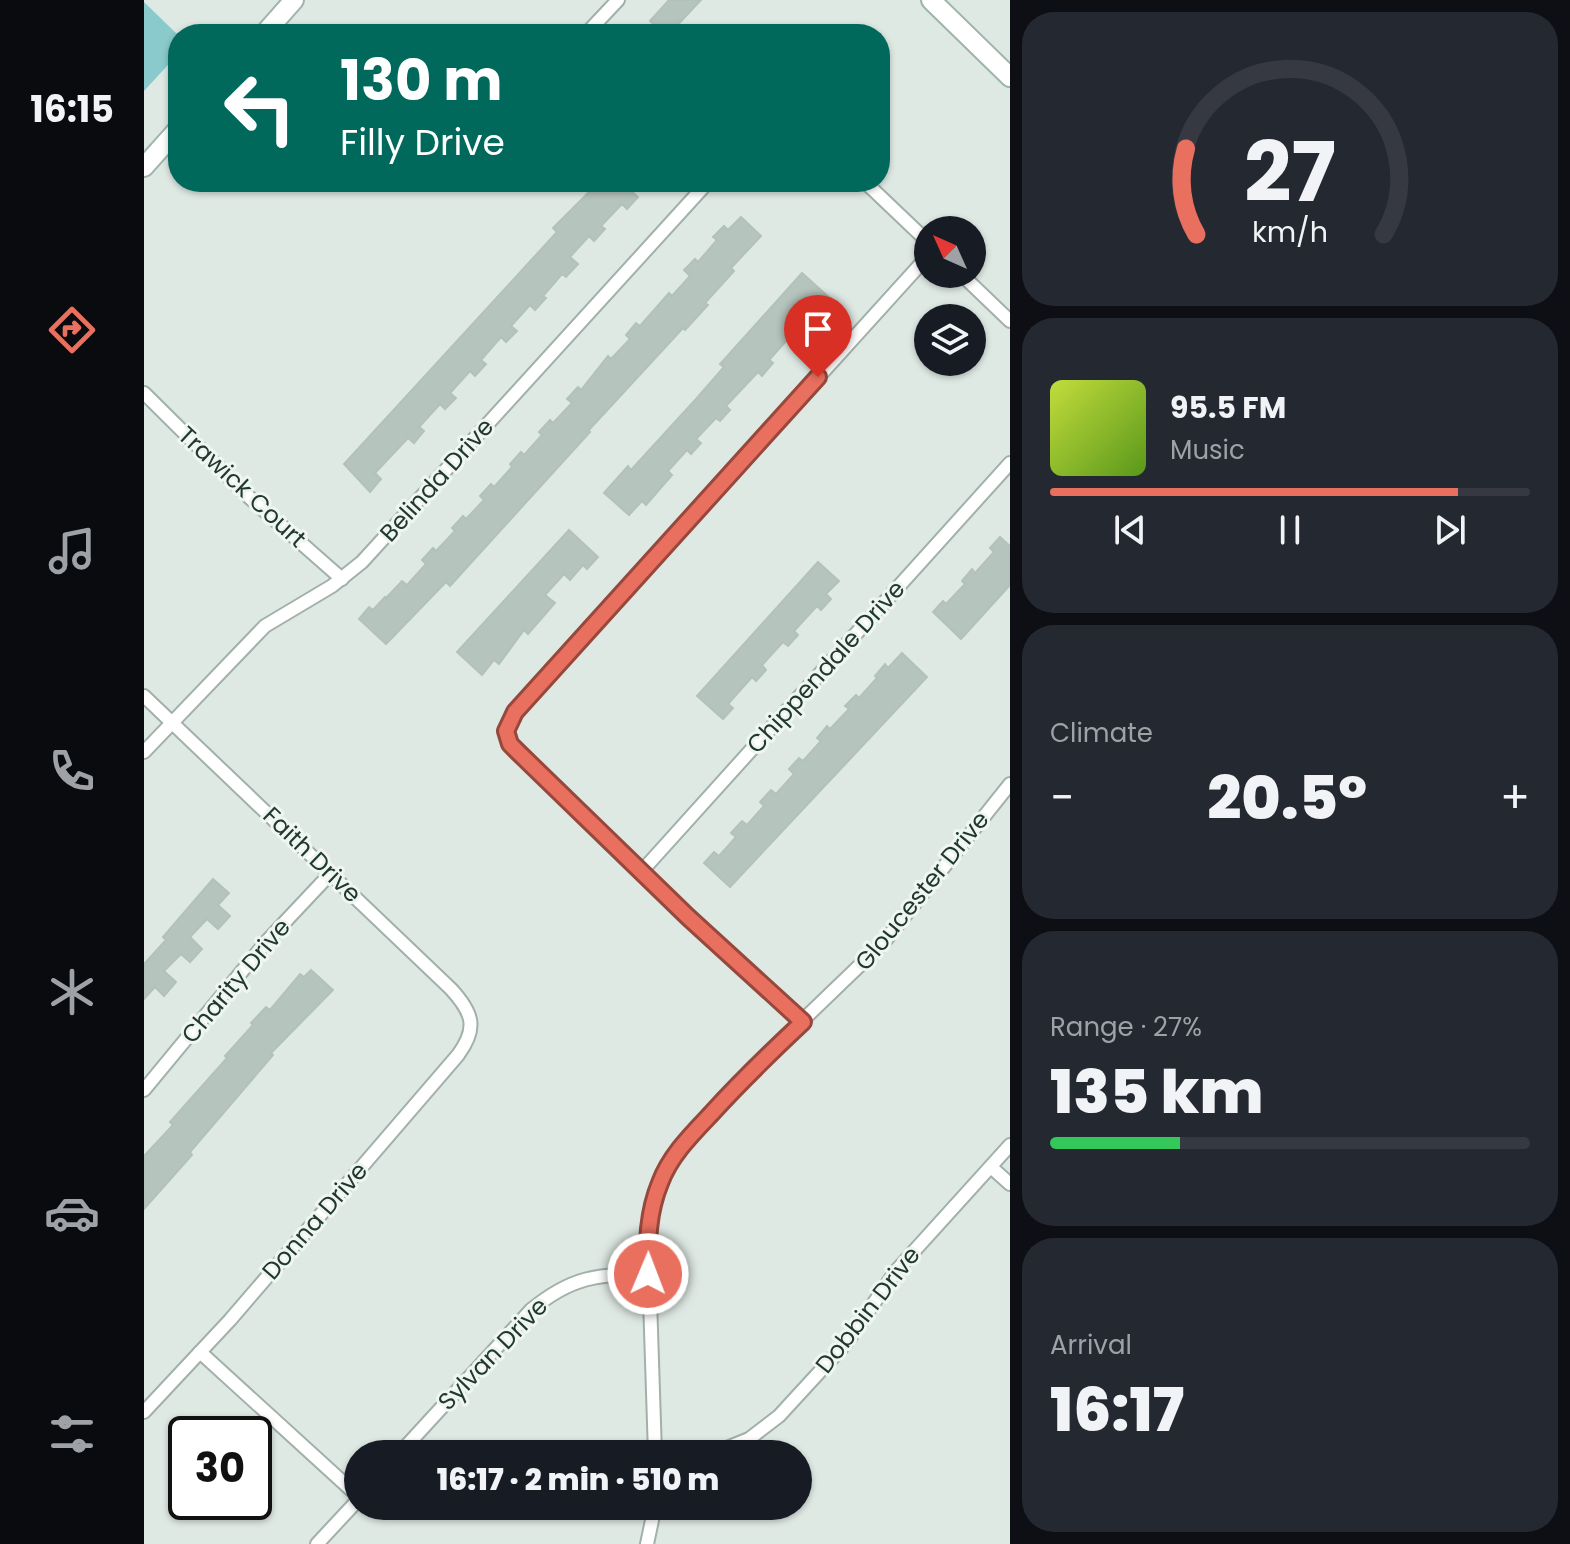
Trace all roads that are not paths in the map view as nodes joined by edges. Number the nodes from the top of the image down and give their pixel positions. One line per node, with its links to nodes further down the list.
1 (294, 0): 4 (main road)
2 (618, 0): 5 (street)
3 (931, 0): 6 (main road)
4 (273, 24)
5 (595, 24)
6 (1010, 77)
7 (168, 140): 8 (main road)
8 (144, 167)
9 (699, 192): 17 (street, Belinda Drive)
10 (876, 192): 11 (street)
11 (914, 229)
12 (914, 271): 22 (street)
13 (976, 288): 14 (street)
14 (1010, 321)
15 (144, 393): 17 (street, Trawick Court)
16 (1010, 463): 22 (street, Chippendale Drive)
17 (342, 579): 19 (street, Belinda Drive)
18 (144, 696): 19 (street, Faith Drive)
19 (172, 722): 20 (street, Belinda Drive); 23 (street, Faith Drive)
20 (144, 752)
21 (1010, 784): 25 (street, Gloucester Drive)
22 (642, 871): 25 (street)
23 (331, 873): 24 (street, Faith Drive); 26 (street, Charity Drive)
24 (471, 1021): 31 (street, Donna Drive)
25 (803, 1022): 30 (street, Gloucester Drive)
26 (144, 1090)
27 (1010, 1145): 28 (street, Dobbin Drive)
28 (991, 1167): 29 (street); 35 (street, Dobbin Drive)
29 (1010, 1184)
30 (648, 1274): 33 (street, Sylvan Drive); 34 (street, Gloucester Drive)
31 (200, 1352): 32 (street, Donna Drive); 36 (street)
32 (144, 1412)
33 (412, 1440)
34 (654, 1440)
35 (747, 1440)
36 (344, 1485)
37 (344, 1514): 39 (street)
38 (652, 1520): 40 (street)
39 (317, 1544)
40 (647, 1544)

